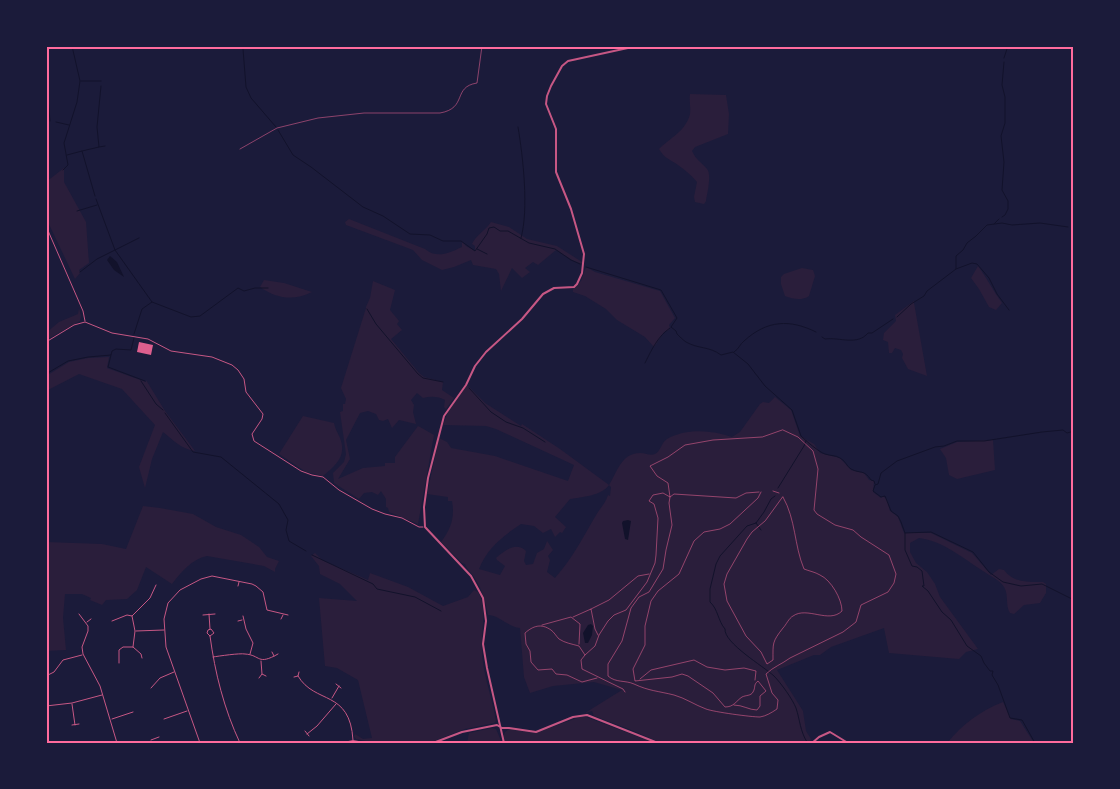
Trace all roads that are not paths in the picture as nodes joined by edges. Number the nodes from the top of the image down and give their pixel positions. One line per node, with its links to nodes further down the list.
1 (637, 46): 5 (street)
2 (46, 226): 3 (street)
3 (85, 322): 4 (street); 5 (street)
4 (46, 342)
5 (425, 526): 73 (street)
6 (239, 581): 8 (street); 15 (street); 28 (street)
7 (156, 585): 9 (street)
8 (238, 586)
9 (153, 592): 10 (street); 18 (street)
10 (157, 594)
11 (79, 614): 26 (street)
12 (118, 614): 20 (street)
13 (209, 614): 14 (street); 16 (street); 27 (street)
14 (215, 614)
15 (283, 614): 17 (street); 22 (street)
16 (203, 615)
17 (288, 615)
18 (132, 616): 20 (street); 29 (street)
19 (242, 616): 23 (street)
20 (120, 618): 24 (street)
21 (91, 619): 26 (street)
22 (281, 619)
23 (242, 620): 25 (street); 38 (street)
24 (112, 621)
25 (238, 621)
26 (86, 622): 36 (street)
27 (210, 629): 30 (street); 30 (street)
28 (166, 630): 29 (street); 45 (street)
29 (135, 631): 31 (street)
30 (210, 636): 41 (street)
31 (133, 647): 33 (street); 37 (street)
32 (115, 648): 33 (street)
33 (119, 650): 44 (street)
34 (272, 652): 40 (street)
35 (146, 653): 37 (street)
36 (83, 654): 48 (street); 57 (street)
37 (141, 654): 42 (street)
38 (249, 654): 41 (street); 43 (street)
39 (278, 654): 40 (street)
40 (274, 656): 43 (street)
41 (213, 657): 84 (street)
42 (142, 658)
43 (260, 660): 47 (street)
44 (119, 663)
45 (174, 672): 53 (street); 63 (street)
46 (298, 672): 50 (street)
47 (262, 674): 49 (street); 52 (street)
48 (46, 676)
49 (266, 676)
50 (298, 676): 51 (street); 58 (street)
51 (294, 677)
52 (259, 678)
53 (154, 684): 54 (street); 55 (street)
54 (151, 688)
55 (157, 688)
56 (342, 688): 58 (street)
57 (102, 695): 59 (street); 69 (street)
58 (331, 699): 60 (street)
59 (72, 703): 61 (street); 72 (street)
60 (337, 703): 75 (street); 80 (street)
61 (46, 706)
62 (128, 710): 65 (street)
63 (188, 711): 67 (street); 83 (street)
64 (133, 712): 65 (street)
65 (129, 713): 69 (street)
66 (167, 714): 67 (street)
67 (168, 718): 68 (street)
68 (164, 719)
69 (111, 720): 81 (street)
70 (79, 724): 72 (street)
71 (72, 725): 72 (street)
72 (75, 725)
73 (500, 727): 87 (street); 88 (street); 89 (street)
74 (305, 730): 75 (street)
75 (307, 734): 76 (street)
76 (309, 736)
77 (160, 737): 78 (street)
78 (155, 738): 79 (street); 82 (street)
79 (151, 740)
80 (353, 742): 85 (street); 86 (street)
81 (118, 743)
82 (157, 743)
83 (200, 743)
84 (240, 743)
85 (344, 743)
86 (364, 743)
87 (433, 743)
88 (504, 743)
89 (658, 743)
90 (812, 743): 91 (street)
91 (848, 743)

